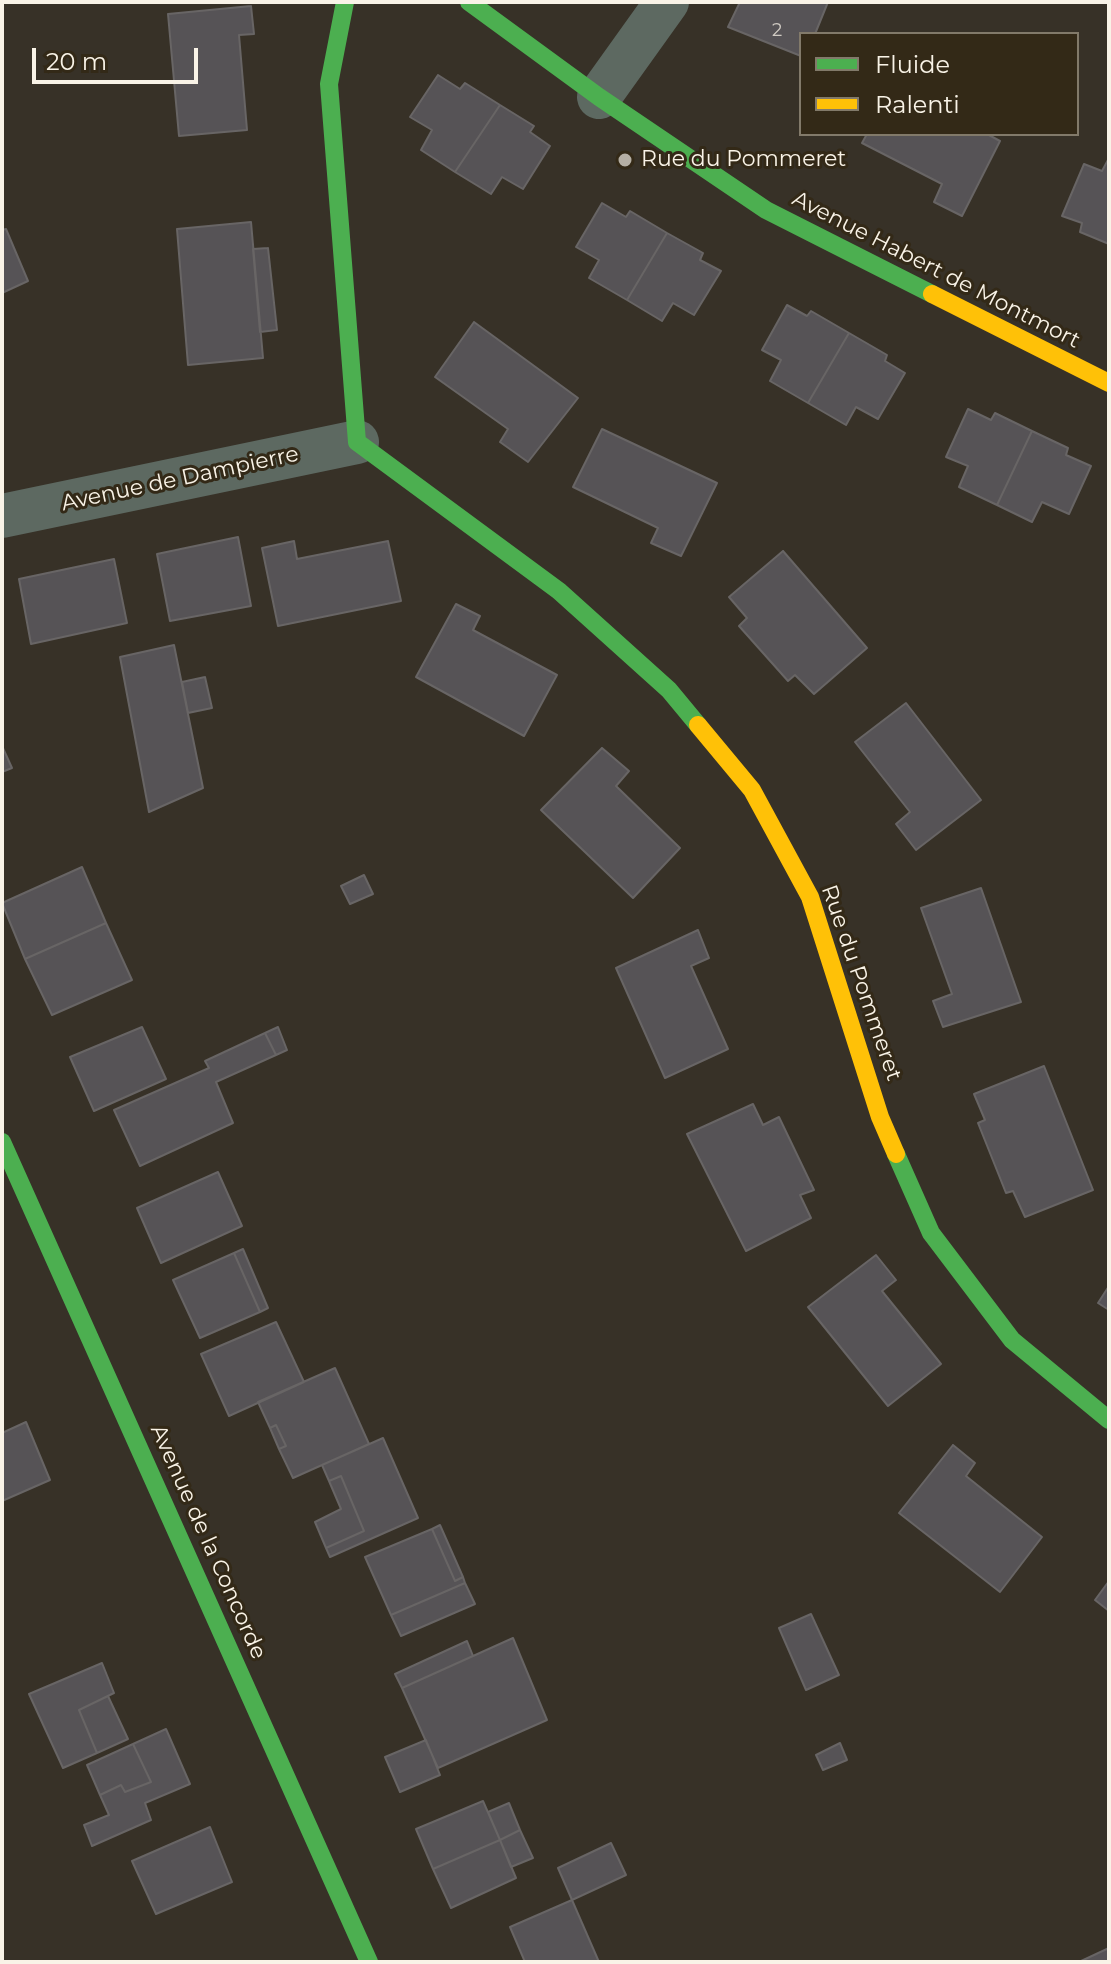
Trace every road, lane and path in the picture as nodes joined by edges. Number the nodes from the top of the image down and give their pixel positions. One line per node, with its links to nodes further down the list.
1 (345, 2): 6 (street)
2 (469, 2): 4 (street, Avenue Habert de Montmort)
3 (667, 2): 4 (street)
4 (599, 97): 5 (street, Avenue Habert de Montmort)
5 (1109, 383)
6 (357, 442): 7 (street, Avenue de Dampierre); 9 (street, Rue du Pommeret)
7 (2, 516)
8 (2, 1142): 10 (street, Avenue de la Concorde)
9 (1109, 1420)
10 (369, 1962)

